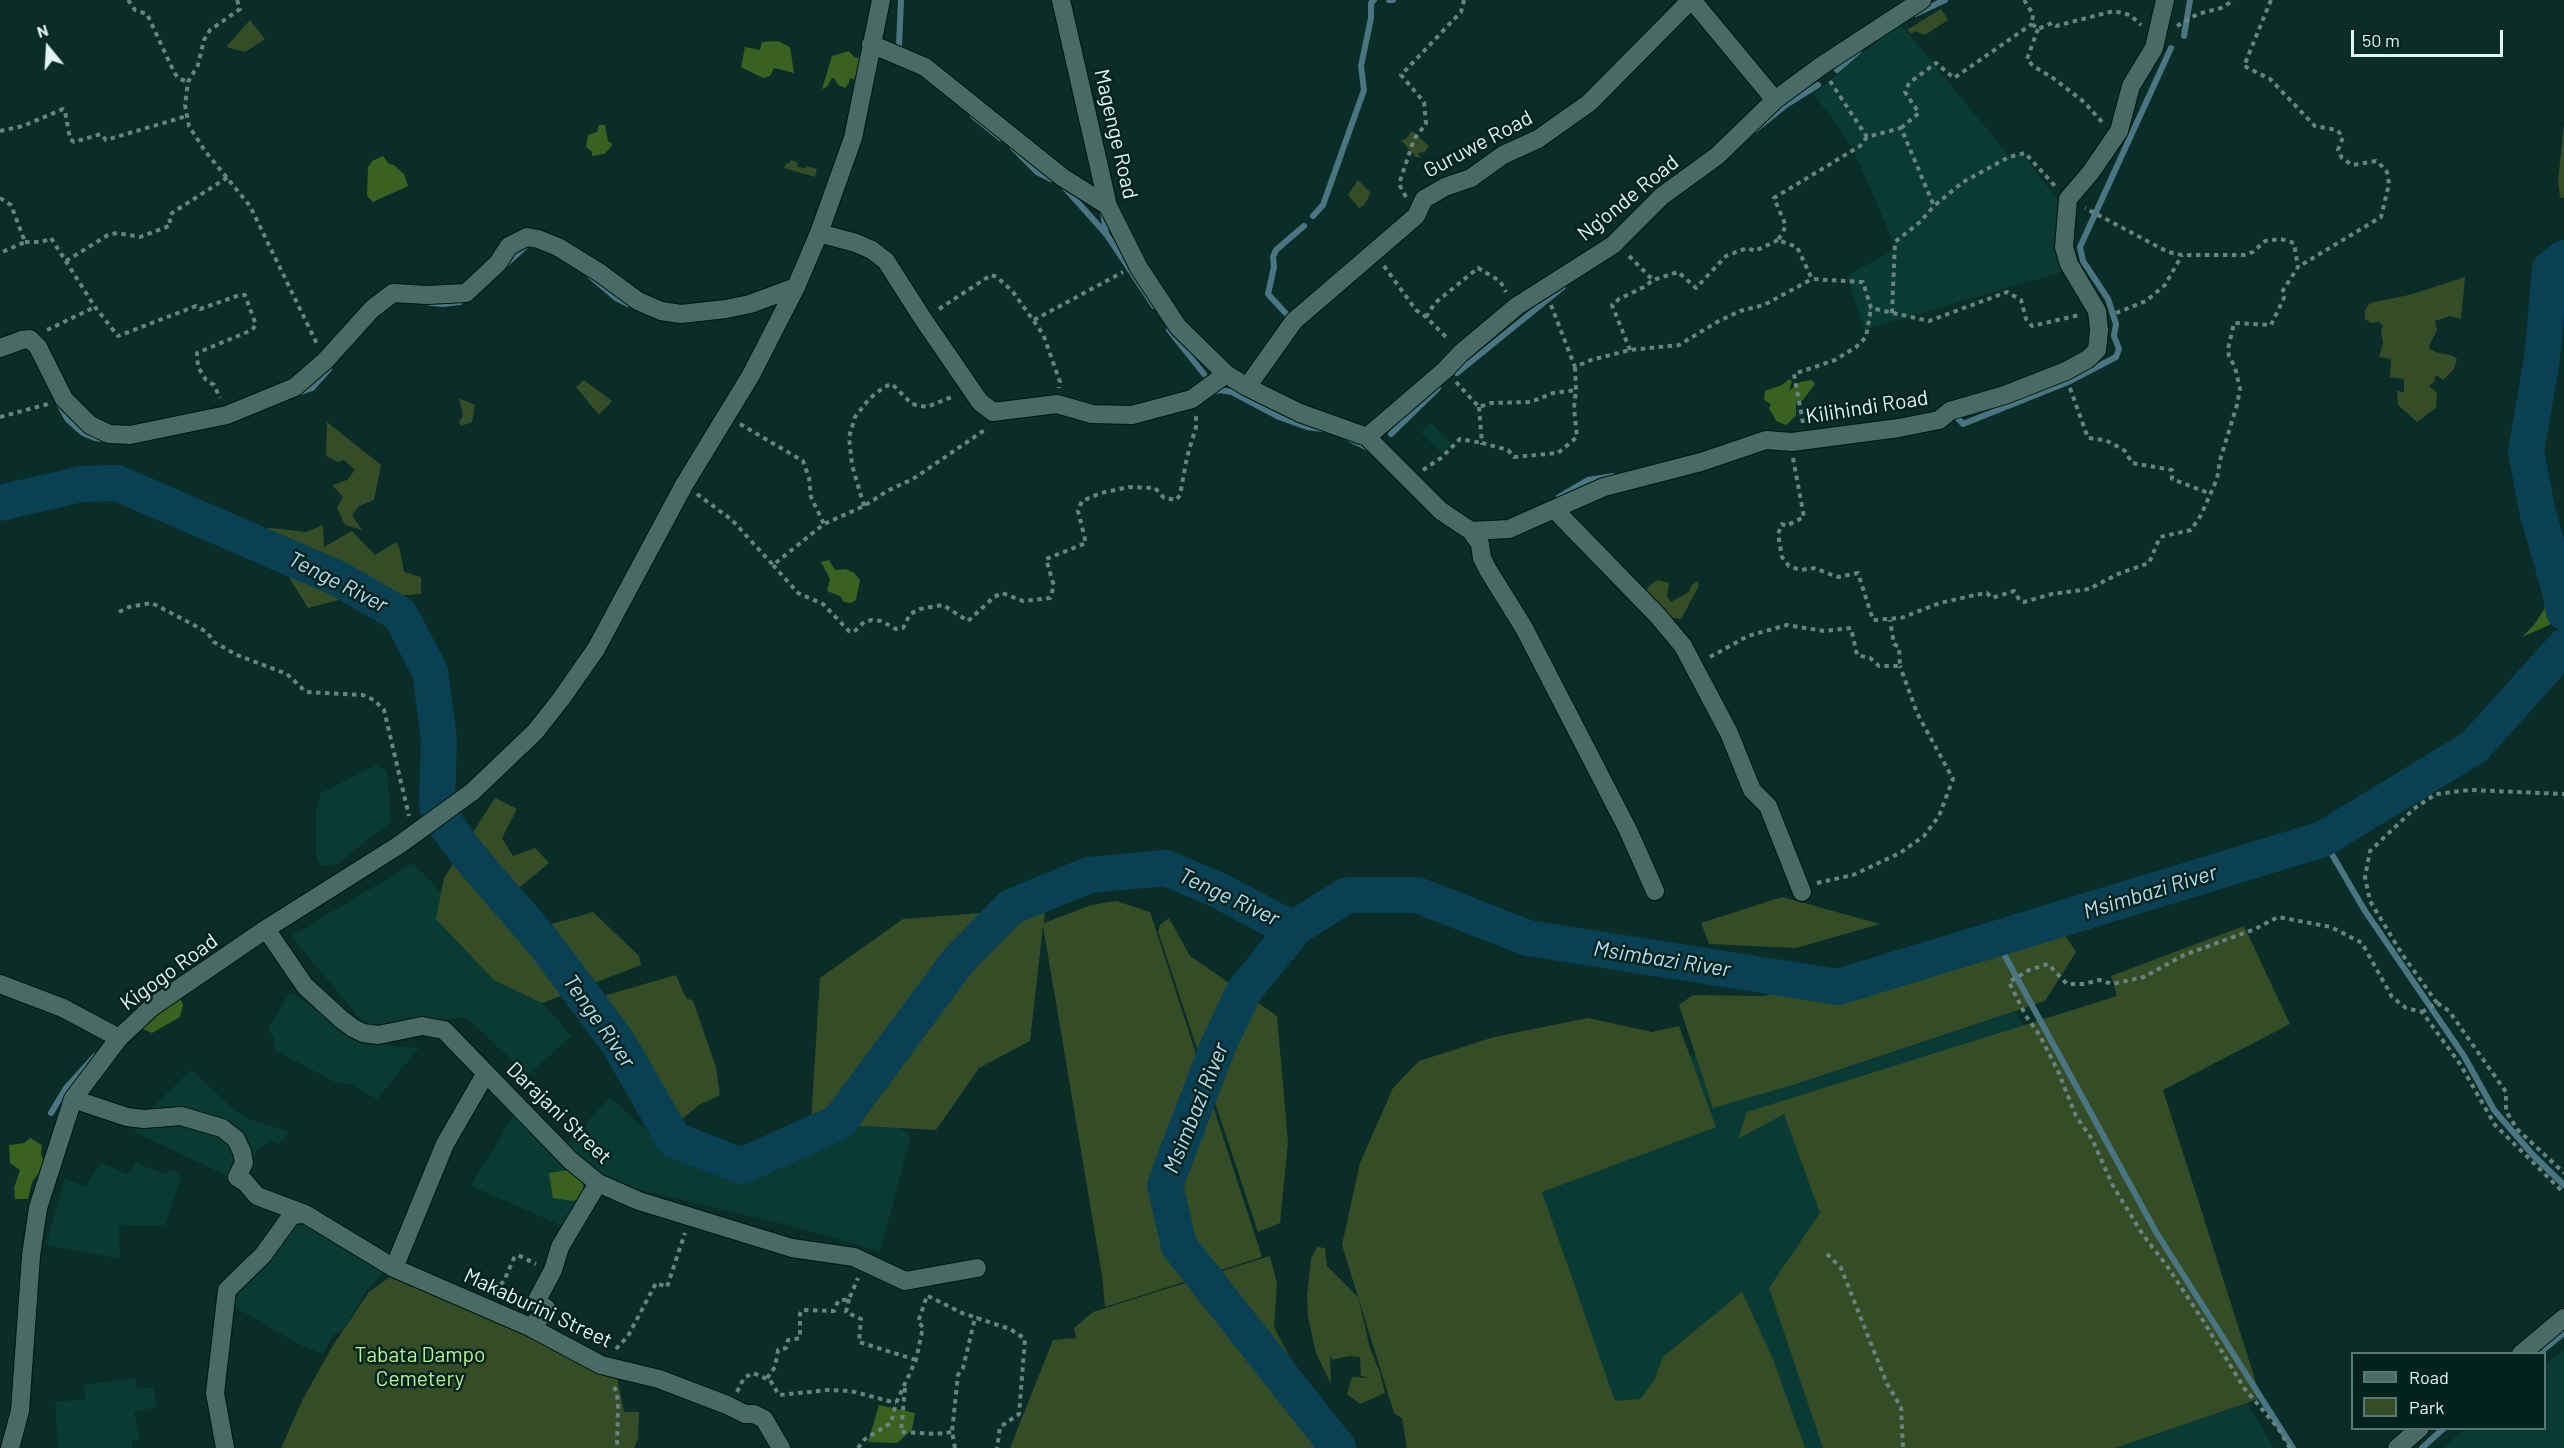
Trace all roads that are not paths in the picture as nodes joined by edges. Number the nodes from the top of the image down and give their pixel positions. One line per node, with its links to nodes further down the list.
1 (881, 0): 6 (street, Kigogo Road)
2 (1061, 0): 8 (street, Magenge Road)
3 (1692, 0): 7 (street); 13 (street, Guruwe Road)
4 (1922, 0): 7 (street, Ng'onde Road)
5 (2165, 0): 15 (street, Kilihindi Road)
6 (871, 44): 8 (street); 9 (street, Kigogo Road)
7 (1775, 100): 14 (street, Ng'onde Road)
8 (1108, 206): 12 (street, Magenge Road)
9 (819, 233): 10 (street, Kigogo Road); 12 (street)
10 (795, 287): 11 (street); 19 (street, Kigogo Road)
11 (0, 348)
12 (1226, 374): 13 (street, Magenge Road)
13 (1247, 387): 14 (street, Magenge Road)
14 (1367, 437): 16 (street)
15 (1554, 509): 16 (street, Kilihindi Road); 18 (street)
16 (1471, 531): 17 (street)
17 (1655, 891)
18 (1802, 892)
19 (266, 929): 21 (street, Kigogo Road); 22 (street, Darajani Street)
20 (0, 984): 21 (street)
21 (118, 1038): 23 (street, Kigogo Road)
22 (486, 1073): 24 (street, Darajani Street); 26 (street)
23 (73, 1099): 25 (street, Makaburini Street); 32 (street, Kigogo Road)
24 (598, 1183): 27 (street, Darajani Street); 29 (street)
25 (305, 1214): 26 (street, Makaburini Street); 33 (street)
26 (394, 1268): 29 (street, Makaburini Street)
27 (977, 1268)
28 (2564, 1318): 30 (street)
29 (530, 1327): 34 (street, Makaburini Street)
30 (2522, 1352)
31 (2418, 1430): 35 (street)
32 (10, 1448)
33 (225, 1448)
34 (781, 1448)
35 (2397, 1448)

